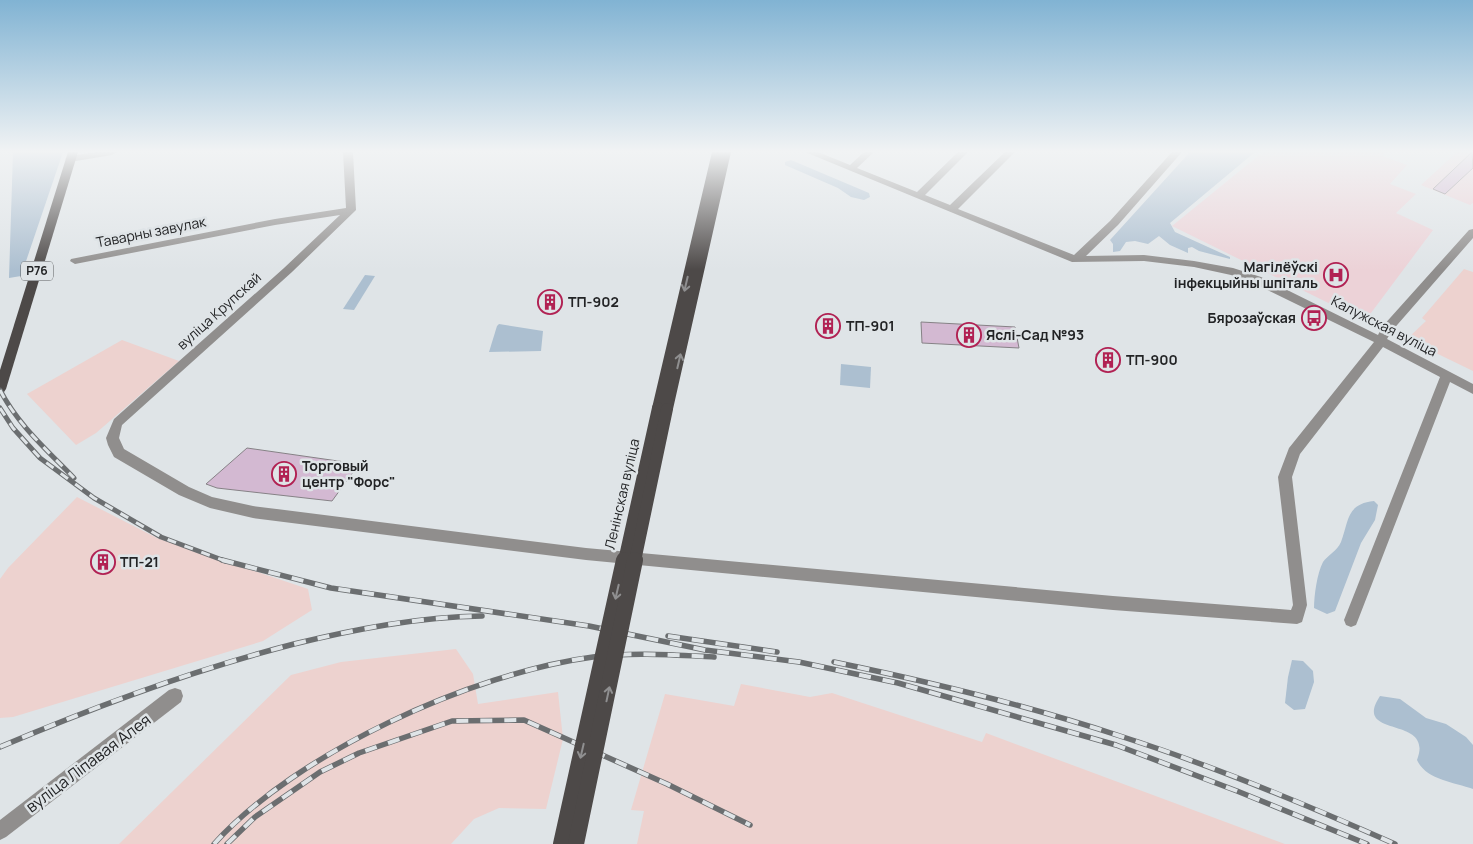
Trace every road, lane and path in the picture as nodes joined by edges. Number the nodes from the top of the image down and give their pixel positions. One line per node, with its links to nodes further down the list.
1 (62, 191): 18 (main road, Р76)
2 (350, 191): 10 (street)
3 (711, 191): 12 (main road, Ленінская вуліца)
4 (714, 191): 12 (main road, Ленінская вуліца)
5 (908, 191): 9 (street)
6 (924, 191): 9 (street)
7 (970, 191): 11 (street)
8 (1142, 191): 14 (street)
9 (919, 196): 11 (street)
10 (351, 210): 15 (street, Таварны завулак); 16 (street, вуліца Крупскай)
11 (951, 210): 14 (street)
12 (706, 220): 20 (main road, Ленінская вуліца)
13 (1473, 232): 16 (street)
14 (1076, 260): 16 (street, Калужская вуліца)
15 (75, 261)
16 (1381, 341): 17 (street, Калужская вуліца)
17 (1447, 375): 19 (street, Калужская вуліца); 21 (street)
18 (0, 389)
19 (1473, 389)
20 (663, 408): 24 (main road, Ленінская вуліца, one-way to 24, bridge); 25 (main road, Ленінская вуліца, one-way to 20, bridge)
21 (1351, 620)
22 (175, 696): 23 (street, вуліца Ліпавая Алея)
23 (0, 831)
24 (561, 844)
25 (576, 844)

